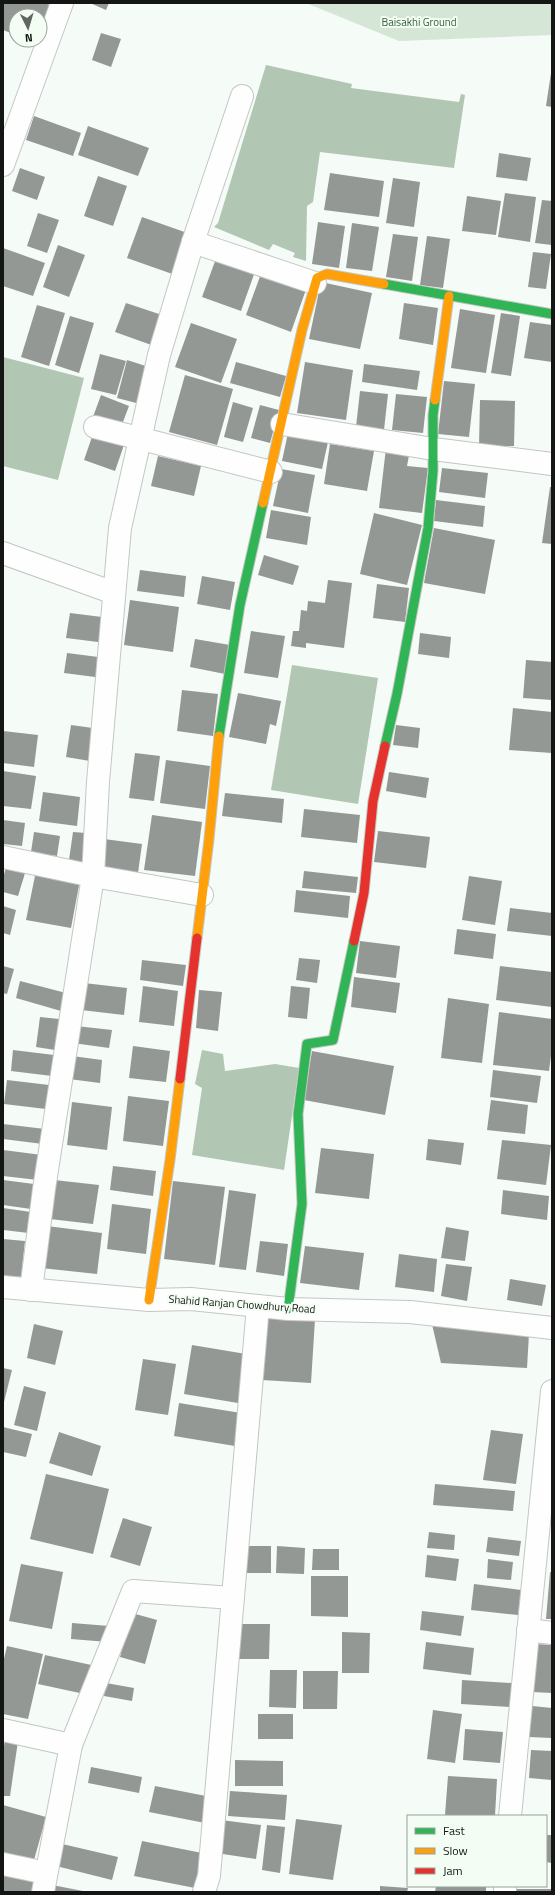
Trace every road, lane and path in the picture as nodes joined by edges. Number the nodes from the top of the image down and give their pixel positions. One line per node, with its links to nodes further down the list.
1 (62, 3): 3 (street)
2 (242, 96): 4 (street)
3 (3, 165)
4 (193, 242): 5 (street); 10 (street)
5 (315, 283): 6 (street); 8 (street)
6 (449, 296): 7 (street); 11 (street)
7 (552, 314)
8 (282, 424): 11 (street); 13 (street)
9 (95, 427): 10 (street)
10 (140, 438): 13 (street); 15 (street)
11 (433, 449): 12 (street); 23 (street)
12 (552, 464)
13 (271, 472): 18 (street)
14 (3, 553): 15 (street)
15 (114, 593): 17 (street)
16 (3, 857): 17 (street)
17 (93, 876): 18 (street); 20 (street)
18 (202, 895): 21 (street)
19 (3, 1288): 20 (street, Shahid Ranjan Chowdhury Road)
20 (31, 1290): 21 (street, Shahid Ranjan Chowdhury Road)
21 (149, 1300): 22 (street, Shahid Ranjan Chowdhury Road)
22 (258, 1306): 23 (street, Shahid Ranjan Chowdhury Road); 26 (street)
23 (288, 1309): 24 (street, Shahid Ranjan Chowdhury Road)
24 (552, 1328)
25 (552, 1391): 27 (street)
26 (233, 1598): 30 (street); 34 (street)
27 (528, 1630): 28 (street); 31 (street)
28 (552, 1633)
29 (3, 1730): 30 (street)
30 (71, 1745): 33 (street)
31 (510, 1815)
32 (3, 1864): 33 (street)
33 (44, 1882)
34 (204, 1892)

